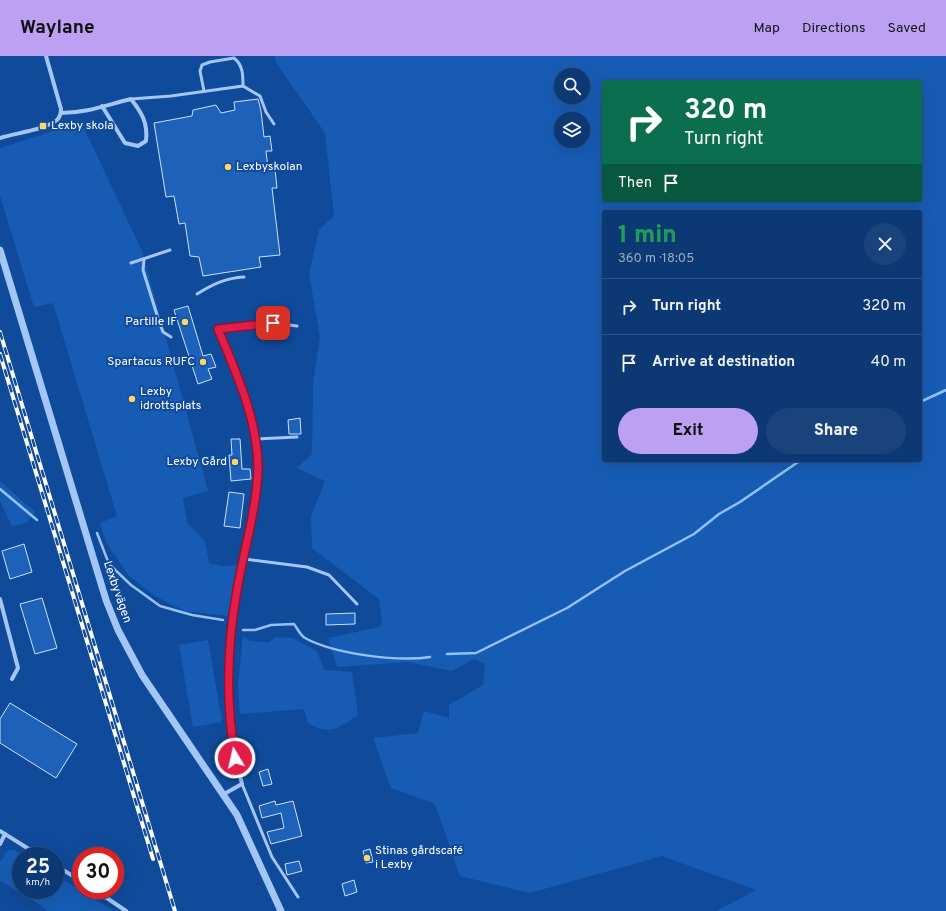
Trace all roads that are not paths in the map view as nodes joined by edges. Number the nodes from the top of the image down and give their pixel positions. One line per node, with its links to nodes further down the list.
1 (46, 56): 6 (street)
2 (243, 86): 3 (lane); 3 (lane); 7 (lane)
3 (204, 92): 4 (lane)
4 (131, 99): 5 (street); 5 (street)
5 (102, 106): 6 (street)
6 (60, 113): 8 (street)
7 (274, 124)
8 (0, 138)
9 (0, 250): 25 (street, Lexbyvägen)
10 (170, 250): 11 (lane)
11 (144, 259): 12 (lane); 17 (lane)
12 (131, 263)
13 (244, 277): 14 (lane)
14 (197, 294)
15 (297, 326): 16 (lane)
16 (218, 329): 19 (street)
17 (171, 337)
18 (298, 437): 19 (lane)
19 (256, 439): 20 (street)
20 (244, 559): 22 (lane); 24 (street)
21 (0, 599): 23 (street)
22 (357, 604)
23 (12, 679)
24 (242, 784): 25 (street); 30 (lane)
25 (224, 794): 33 (street, Lexbyvägen)
26 (0, 831): 27 (street)
27 (5, 834): 28 (street); 29 (street)
28 (0, 844)
29 (26, 847)
30 (298, 897)
31 (108, 899): 32 (street)
32 (126, 911)
33 (281, 911)

